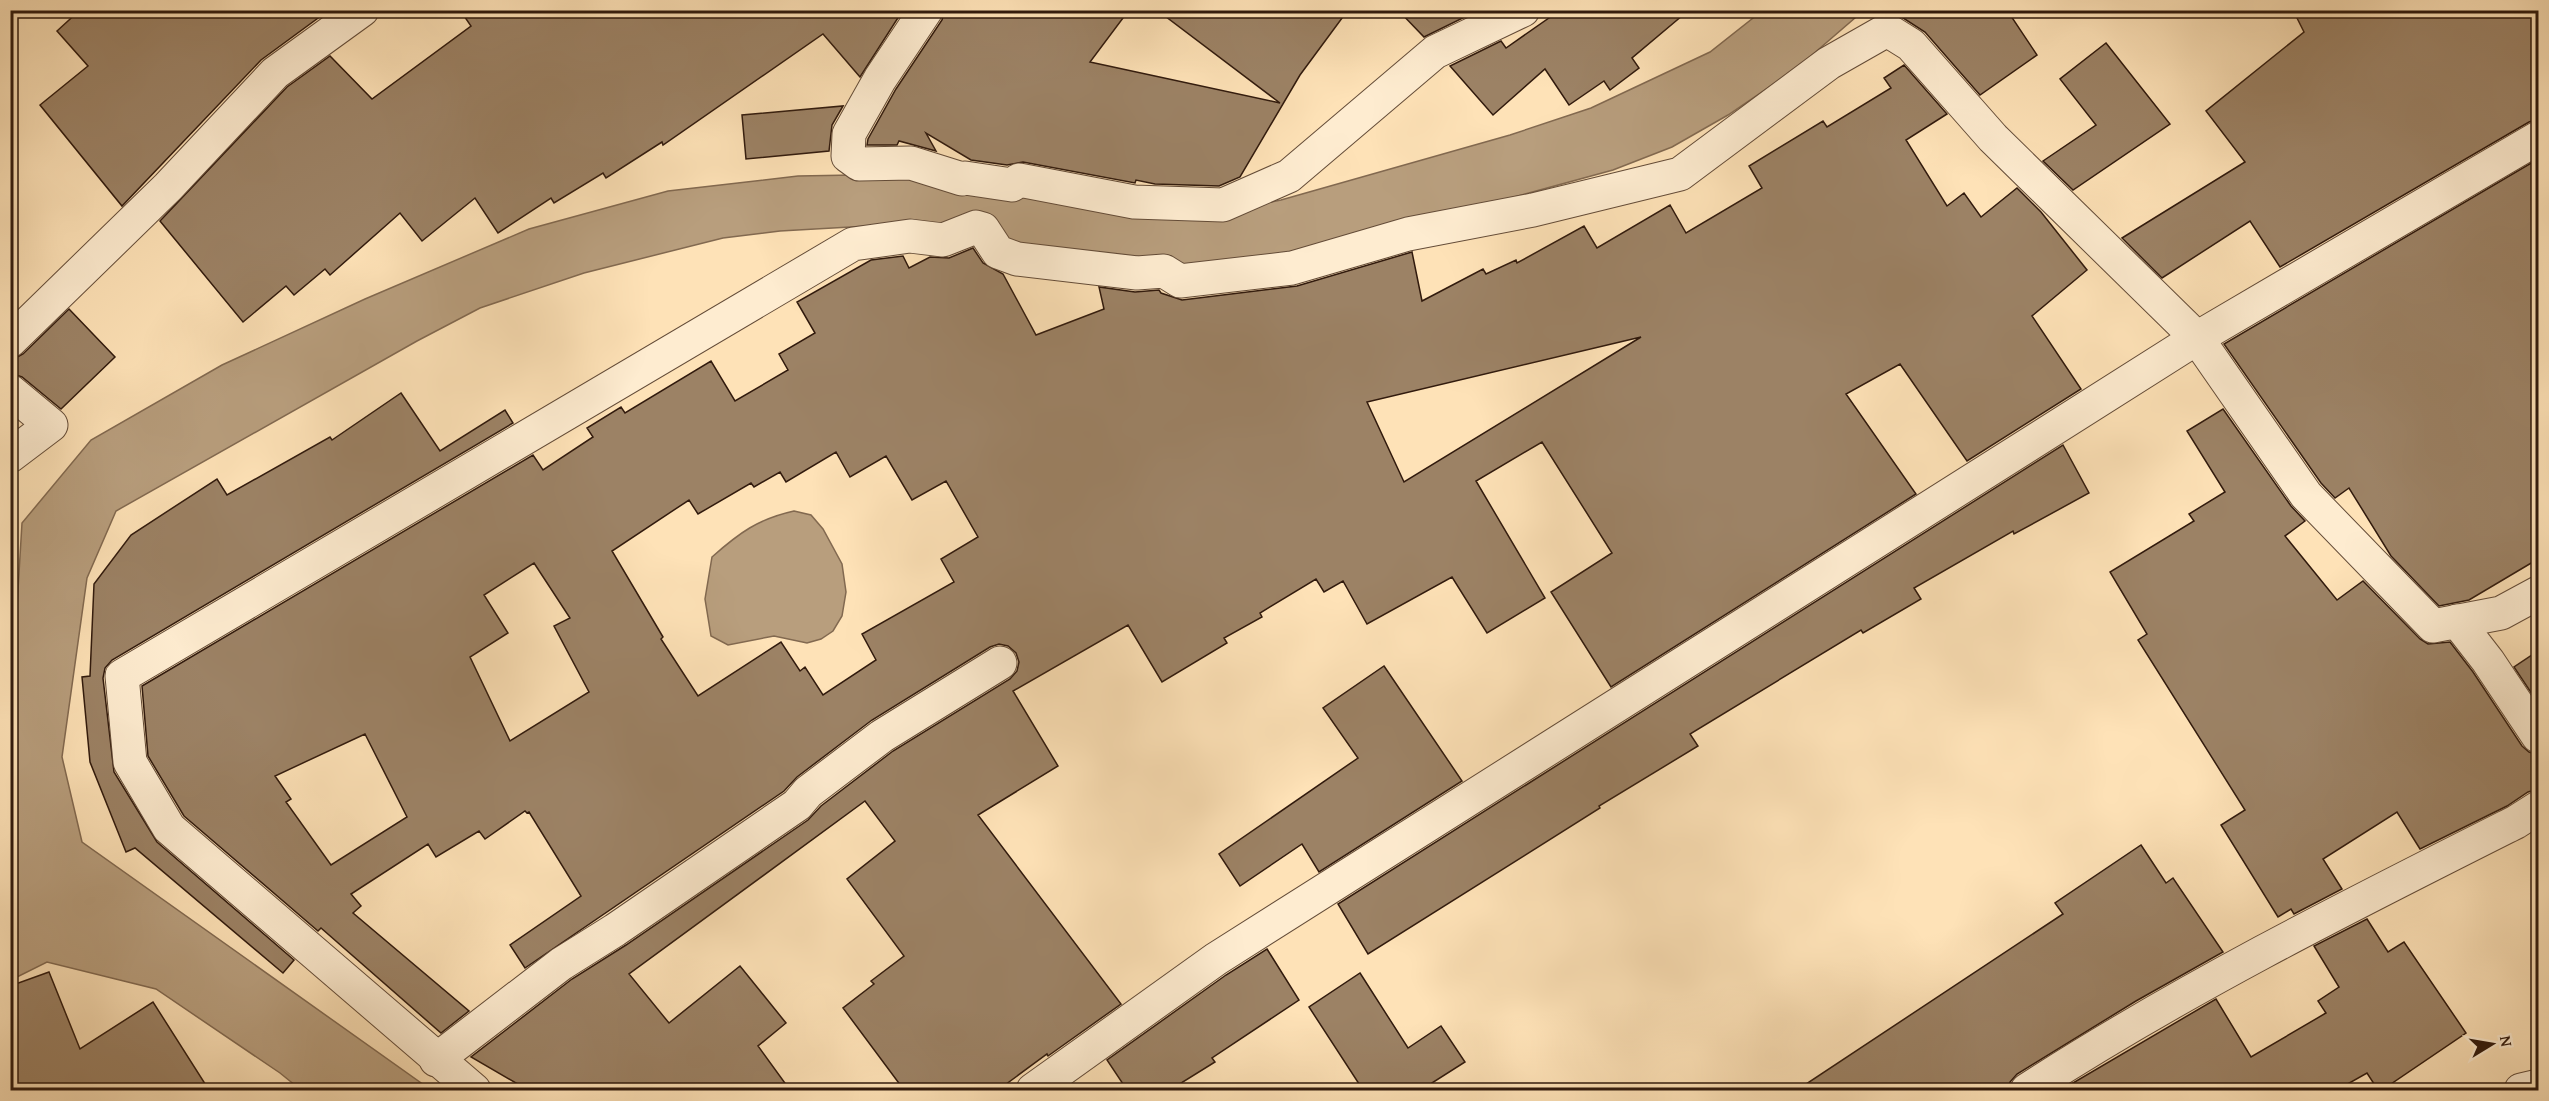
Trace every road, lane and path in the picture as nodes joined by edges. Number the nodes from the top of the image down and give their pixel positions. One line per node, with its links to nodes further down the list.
1 (362, 10): 6 (street)
2 (926, 10): 3 (street)
3 (1523, 10)
4 (2538, 138): 5 (street)
5 (2197, 338): 10 (street); 14 (street); 17 (street)
6 (10, 341)
7 (10, 391): 8 (street)
8 (10, 456)
9 (2538, 593): 10 (street)
10 (2457, 621): 12 (street)
11 (1000, 663): 14 (street)
12 (2538, 736)
13 (2538, 808): 18 (street)
14 (436, 1060): 16 (street)
15 (2538, 1086): 19 (street)
16 (474, 1090)
17 (1033, 1090)
18 (2027, 1090)
19 (2521, 1090)

